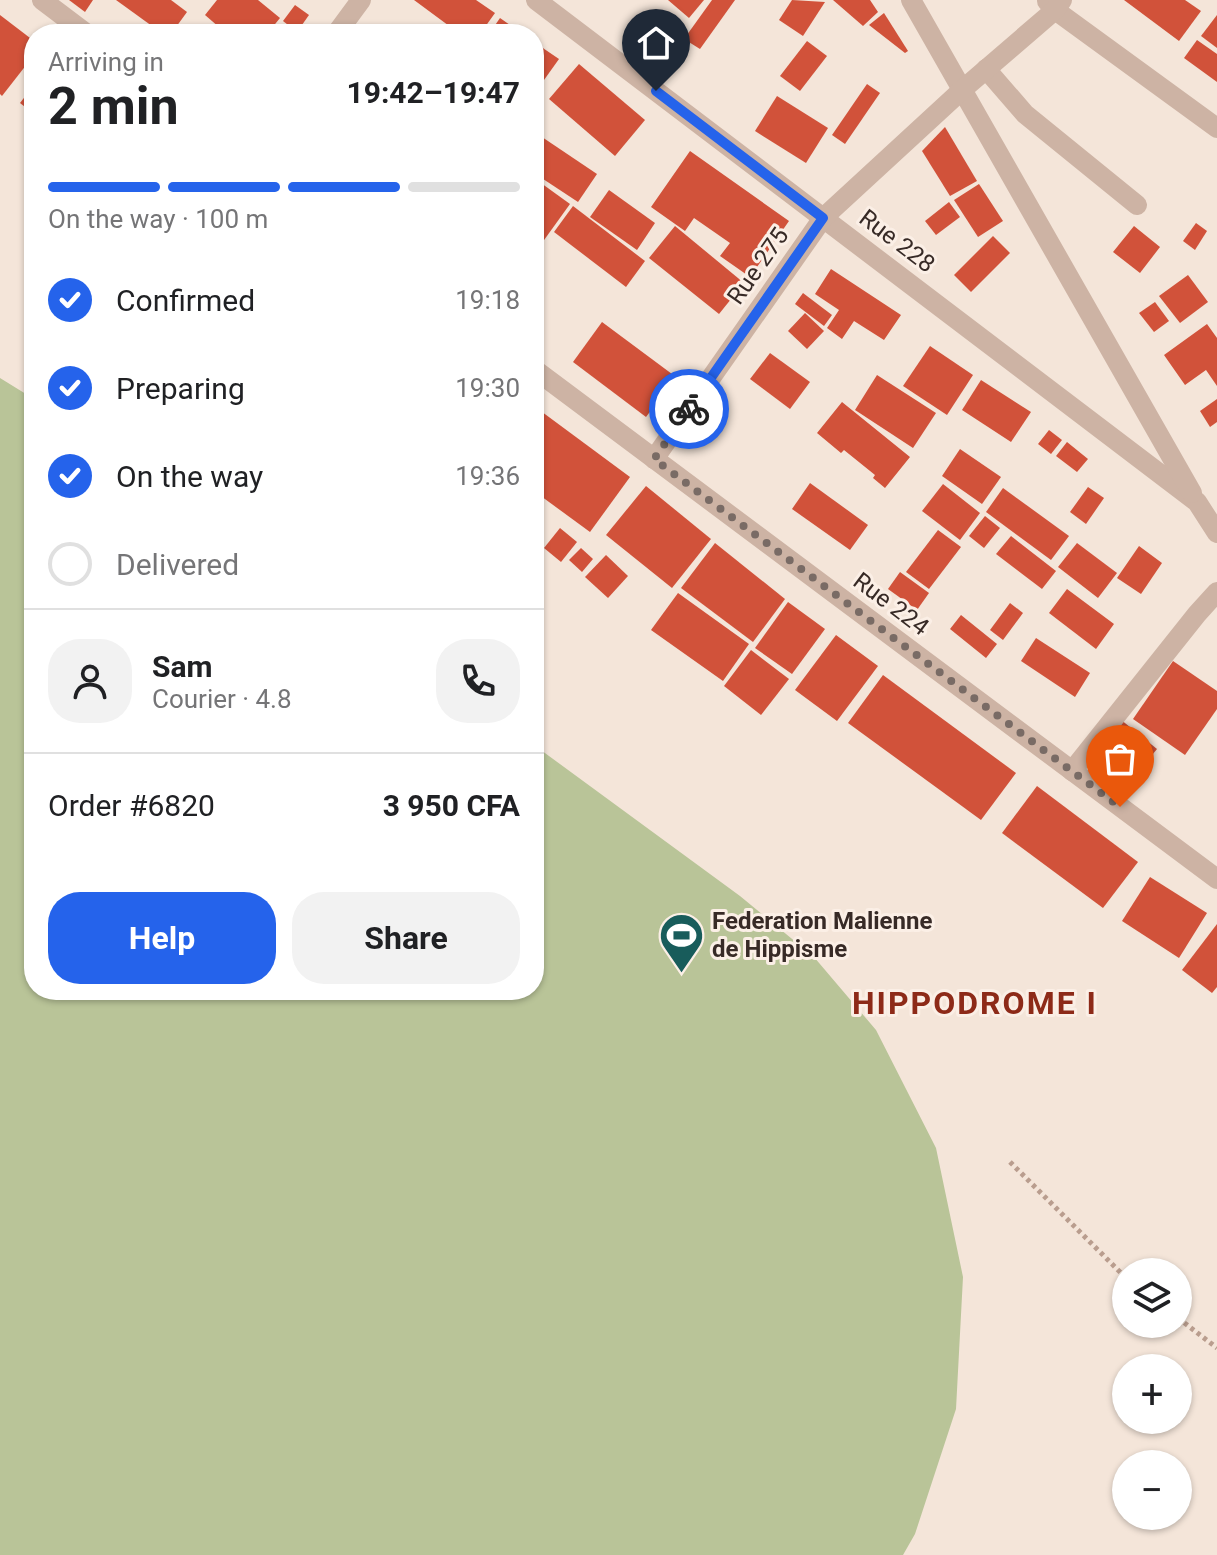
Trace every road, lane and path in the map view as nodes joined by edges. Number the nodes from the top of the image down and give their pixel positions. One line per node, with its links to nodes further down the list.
1 (42, 0): 6 (street)
2 (361, 0): 7 (street)
3 (536, 0): 12 (street, Rue 228)
4 (911, 0): 9 (street)
5 (1055, 3): 8 (street, Rue 275); 10 (street)
6 (74, 24)
7 (343, 24)
8 (986, 69): 9 (street, Rue 275); 11 (street)
9 (962, 90): 12 (street, Rue 275); 15 (street)
10 (1217, 128)
11 (1137, 205)
12 (823, 218): 14 (street, Rue 275); 15 (street, Rue 228)
13 (544, 376): 14 (street, Rue 224)
14 (654, 459): 18 (street, Rue 224)
15 (1197, 502): 16 (street, Rue 228)
16 (1217, 533)
17 (1217, 592): 18 (street)
18 (1072, 771): 19 (street, Rue 224)
19 (1217, 879)
20 (1010, 1162): 21 (path)
21 (1112, 1264)
22 (1192, 1329): 23 (path)
23 (1217, 1348)

